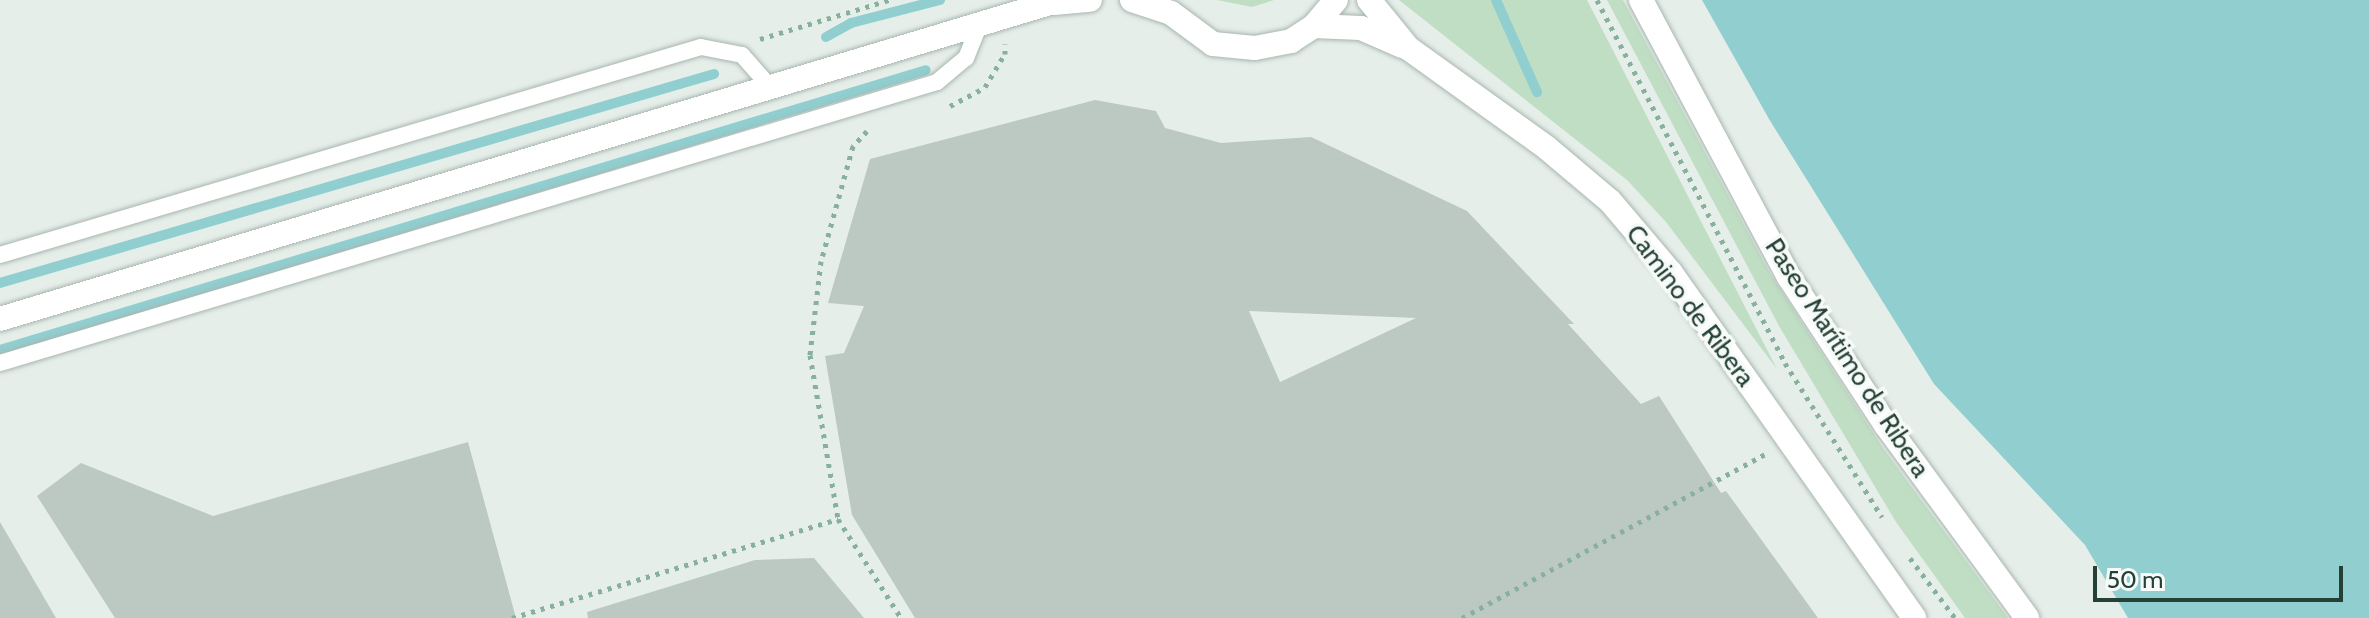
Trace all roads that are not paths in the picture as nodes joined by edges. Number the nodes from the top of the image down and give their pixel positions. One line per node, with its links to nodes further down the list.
1 (1090, 0): 6 (main road)
2 (1132, 0): 7 (main road)
3 (1336, 0): 9 (main road)
4 (1369, 0): 10 (main road, Camino de Ribera)
5 (1641, 0): 16 (main road, Paseo Marítimo de Ribera)
6 (1057, 2): 8 (main road)
7 (1168, 6): 9 (main road)
8 (979, 26): 11 (main road); 14 (lane)
9 (1314, 26): 10 (main road, Camino de Ribera)
10 (1408, 48): 15 (main road, Camino de Ribera)
11 (770, 87): 12 (lane); 13 (main road)
12 (0, 255)
13 (0, 319)
14 (0, 363)
15 (1914, 618)
16 (2027, 618)

